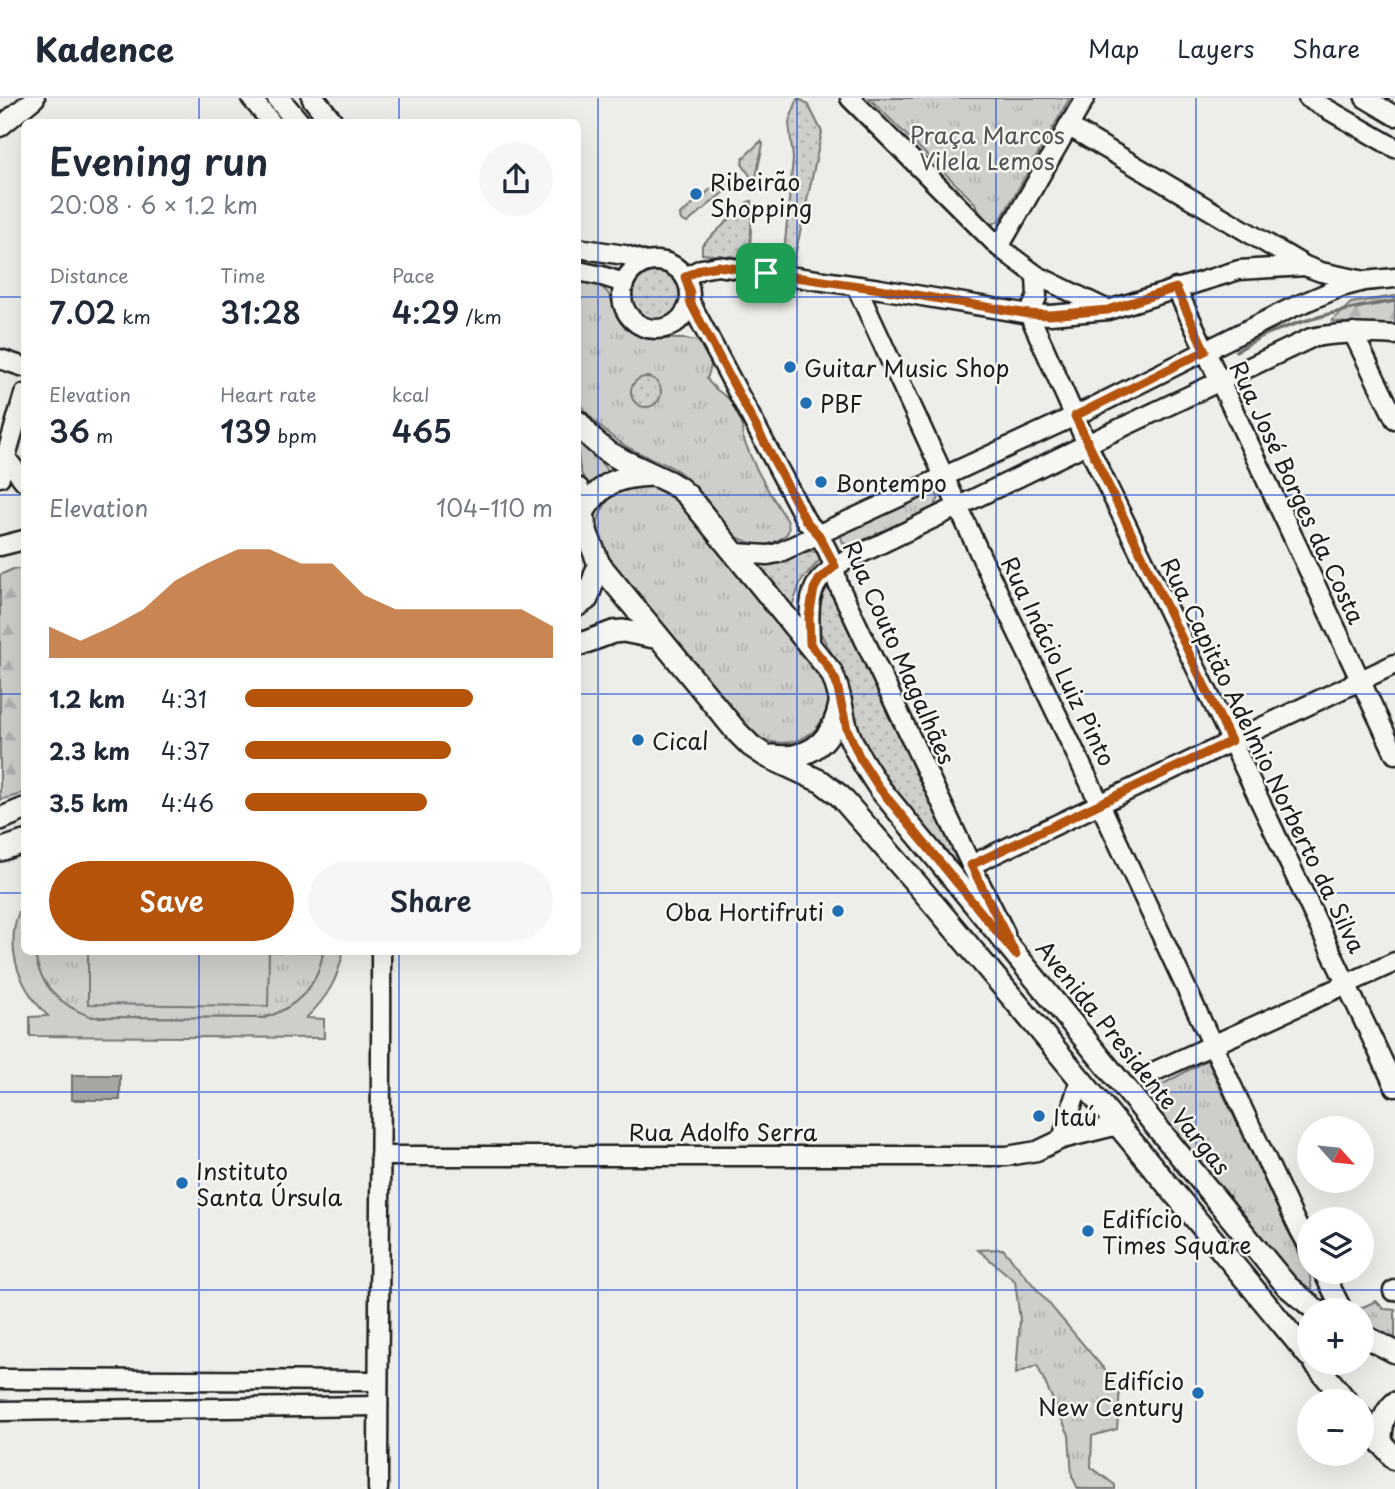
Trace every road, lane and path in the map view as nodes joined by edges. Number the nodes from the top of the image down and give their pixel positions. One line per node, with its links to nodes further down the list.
1 (251, 98): 10 (street)
2 (278, 98): 11 (main road)
3 (313, 98): 12 (main road)
4 (850, 98): 16 (street)
5 (1085, 98): 14 (street)
6 (1308, 98): 15 (street)
7 (1365, 98): 9 (street)
8 (30, 99): 13 (street)
9 (1395, 116)
10 (268, 119)
11 (296, 119)
12 (330, 119)
13 (0, 127)
14 (1068, 127): 16 (street); 19 (street)
15 (1395, 148)
16 (999, 247): 21 (street)
17 (581, 248): 18 (street)
18 (646, 262): 22 (street); 25 (street)
19 (1305, 266): 24 (street); 27 (street)
20 (581, 272): 25 (street)
21 (1036, 275): 29 (street); 30 (street)
22 (685, 277): 26 (street); 28 (street)
23 (1395, 278): 24 (street)
24 (1364, 281): 33 (street)
25 (624, 283): 28 (street)
26 (856, 286): 30 (street); 44 (street, Rua Inácio Luiz Pinto)
27 (1176, 288): 29 (street); 33 (street, Rua José Borges da Costa)
28 (690, 302): 50 (street, Rua Couto Magalhães)
29 (1108, 310): 30 (street)
30 (1029, 314): 38 (street, Rua Capitão Adelmio Norberto da Silva)
31 (1353, 333): 32 (street); 36 (street); 39 (street)
32 (1395, 335)
33 (1205, 351): 36 (street, Rua José Borges da Costa); 38 (street)
34 (0, 359): 35 (street)
35 (21, 366)
36 (1219, 381): 41 (street); 61 (street, Rua José Borges da Costa)
37 (21, 405): 42 (street)
38 (1075, 416): 41 (street, Rua Capitão Adelmio Norberto da Silva); 44 (street)
39 (1395, 419)
40 (581, 426): 43 (main road, Avenida Presidente Vargas)
41 (1087, 444): 48 (street); 63 (street, Rua Capitão Adelmio Norberto da Silva)
42 (6, 458): 45 (street); 46 (street)
43 (655, 475): 49 (main road); 53 (main road, Avenida Presidente Vargas)
44 (944, 476): 48 (street, Rua Inácio Luiz Pinto); 50 (street)
45 (0, 477)
46 (21, 477)
47 (581, 503): 49 (main road)
48 (958, 507): 55 (street); 66 (street, Rua Inácio Luiz Pinto)
49 (583, 513): 54 (main road)
50 (819, 535): 53 (street); 55 (street, Rua Couto Magalhães)
51 (21, 541): 52 (street)
52 (0, 546)
53 (735, 553): 59 (main road, Avenida Presidente Vargas)
54 (599, 564): 56 (main road); 57 (main road)
55 (835, 566): 59 (street); 71 (street, Rua Couto Magalhães)
56 (581, 603)
57 (659, 638): 58 (main road); 65 (main road)
58 (581, 644)
59 (810, 644): 62 (main road, Avenida Presidente Vargas)
60 (1395, 664): 61 (street)
61 (1360, 680): 63 (street); 64 (street, Rua José Borges da Costa)
62 (841, 704): 65 (main road); 73 (main road, Avenida Presidente Vargas)
63 (1231, 741): 66 (street); 75 (street, Rua Capitão Adelmio Norberto da Silva)
64 (1395, 754)
65 (766, 756): 78 (main road)
66 (1100, 804): 71 (street); 76 (street, Rua Inácio Luiz Pinto)
67 (21, 810): 68 (main road)
68 (0, 818)
69 (21, 843): 70 (main road)
70 (0, 850)
71 (971, 865): 73 (street, Rua Couto Magalhães)
72 (381, 955): 82 (street)
73 (1016, 955): 84 (main road, Avenida Presidente Vargas)
74 (1395, 962): 75 (street)
75 (1346, 985): 76 (street); 79 (street, Rua Capitão Adelmio Norberto da Silva)
76 (1213, 1045): 77 (street); 83 (street, Rua Inácio Luiz Pinto)
77 (1149, 1074)
78 (1080, 1079): 80 (main road); 81 (street)
79 (1395, 1087)
80 (1118, 1125): 81 (street, Rua Adolfo Serra); 85 (main road)
81 (1062, 1139): 82 (street, Rua Adolfo Serra)
82 (380, 1156): 90 (street)
83 (1297, 1222)
84 (1301, 1298)
85 (1297, 1341)
86 (1374, 1341): 87 (main road)
87 (1395, 1352)
88 (1325, 1375): 91 (main road)
89 (0, 1380): 90 (street)
90 (378, 1381): 93 (street)
91 (1336, 1389)
92 (1395, 1403): 96 (main road)
93 (378, 1406): 94 (street); 98 (street)
94 (0, 1411)
95 (1374, 1434): 96 (main road)
96 (1381, 1443): 97 (main road)
97 (1395, 1459)
98 (377, 1489)

